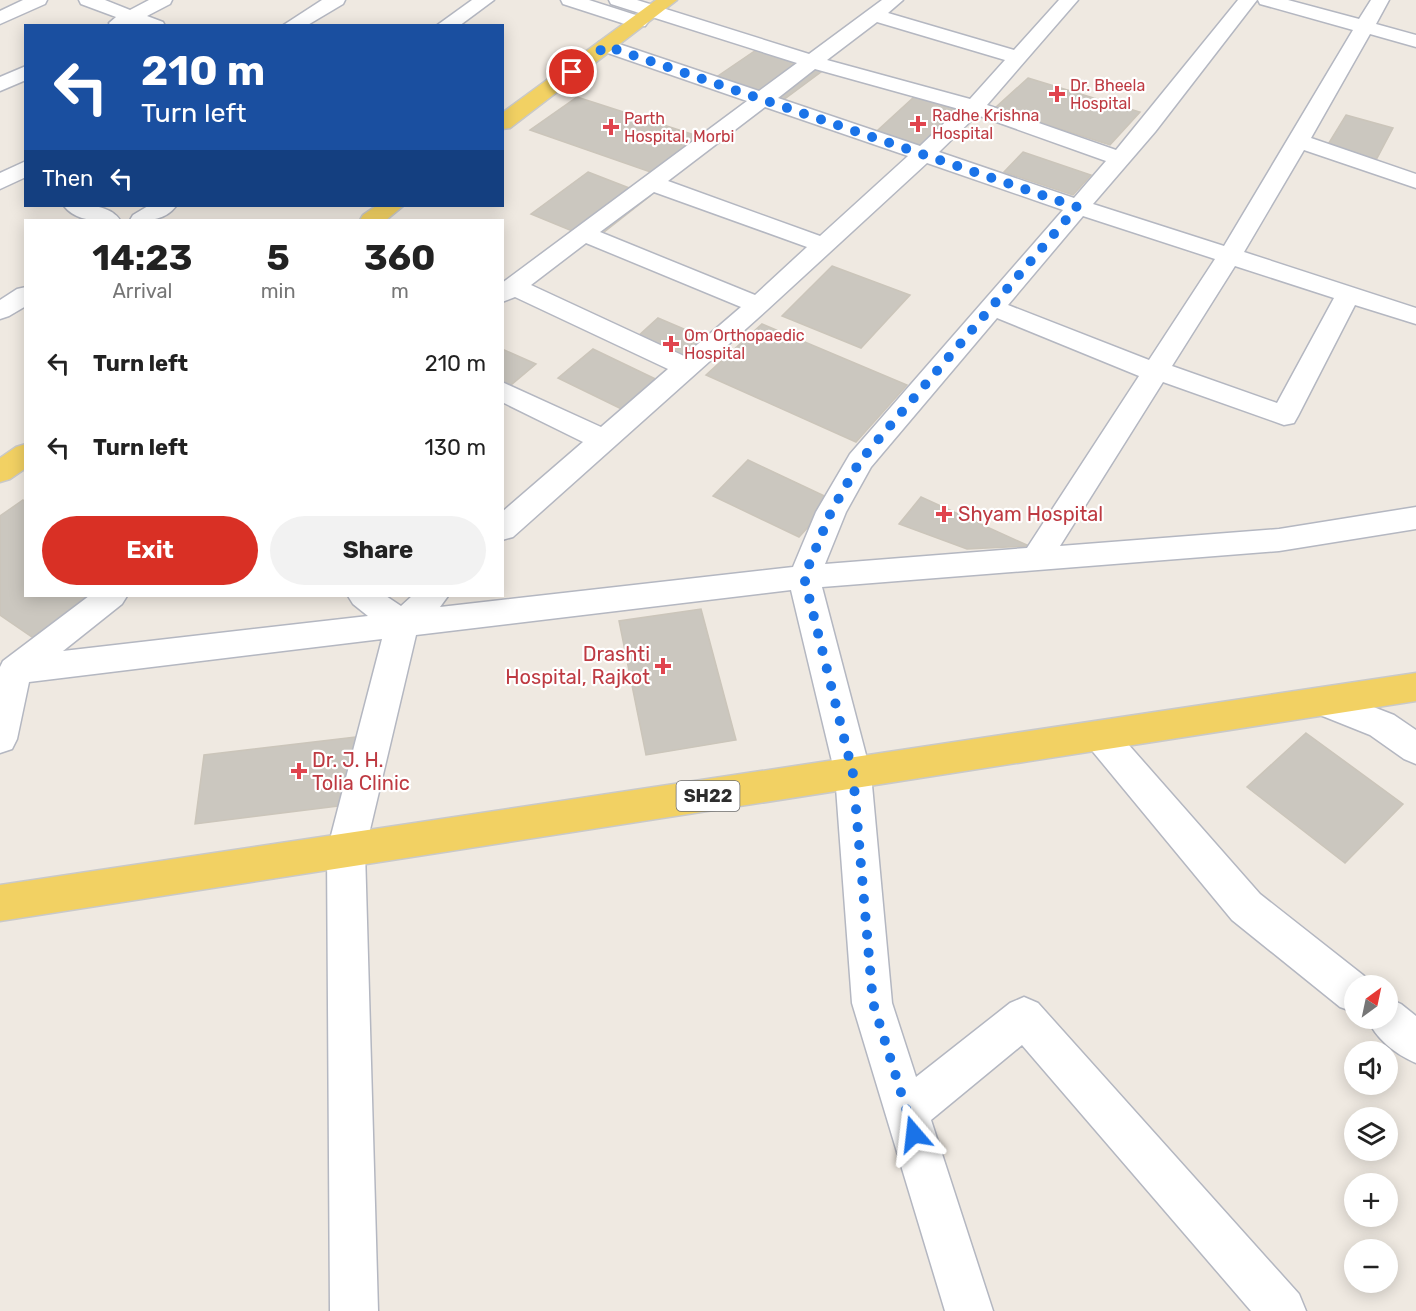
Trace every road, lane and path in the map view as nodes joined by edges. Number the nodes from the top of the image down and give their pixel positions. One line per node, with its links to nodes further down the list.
1 (38, 0): 16 (street)
2 (88, 0): 15 (street)
3 (163, 0): 15 (street)
4 (336, 0): 19 (street)
5 (485, 0): 20 (street)
6 (570, 0): 13 (street)
7 (618, 0): 13 (street)
8 (894, 0): 14 (street)
9 (1069, 0): 24 (street)
10 (1248, 0): 33 (street)
11 (1267, 0): 21 (street)
12 (1380, 0): 21 (street)
13 (653, 11): 23 (main road); 25 (street)
14 (874, 15): 24 (street); 25 (street)
15 (132, 16): 17 (street); 18 (street)
16 (0, 18)
17 (118, 24)
18 (151, 24)
19 (294, 24)
20 (448, 24)
21 (1364, 28): 22 (street); 31 (street)
22 (1416, 41)
23 (606, 46): 28 (street); 30 (main road)
24 (1018, 58): 29 (street)
25 (813, 62): 28 (street); 29 (street)
26 (24, 73): 27 (street)
27 (0, 85)
28 (763, 99): 32 (street); 35 (street)
29 (974, 107): 32 (street); 33 (street)
30 (504, 122)
31 (1298, 141): 34 (street); 45 (street)
32 (924, 154): 39 (street); 44 (street)
33 (1118, 158): 39 (street)
34 (1416, 181)
35 (651, 183): 43 (street); 44 (street)
36 (77, 207): 40 (street)
37 (162, 207): 41 (street)
38 (390, 207): 42 (main road)
39 (1077, 207): 45 (street); 50 (street)
40 (106, 219)
41 (143, 219)
42 (372, 219)
43 (584, 234): 46 (street); 49 (street)
44 (824, 245): 49 (street)
45 (1228, 257): 48 (street); 54 (street)
46 (508, 291): 53 (street)
47 (24, 295): 51 (street)
48 (1348, 295): 52 (street); 54 (street)
49 (758, 305): 53 (street)
50 (993, 308): 54 (street); 62 (street)
51 (0, 311)
52 (1416, 316)
53 (686, 367): 56 (street)
54 (1156, 370): 61 (street)
55 (504, 392): 56 (street)
56 (603, 440): 60 (street)
57 (24, 455): 58 (main road)
58 (0, 472)
59 (1416, 518): 61 (street)
60 (505, 522)
61 (1036, 559): 62 (street)
62 (804, 577): 66 (street); 73 (street)
63 (110, 597): 67 (street)
64 (365, 597): 66 (street)
65 (431, 597): 66 (street)
66 (402, 624): 67 (street); 74 (street)
67 (7, 670): 71 (street)
68 (1416, 687): 69 (main road, SH22)
69 (1327, 703): 70 (main road, SH22); 72 (street)
70 (1101, 737): 73 (main road, SH22); 76 (street)
71 (0, 739)
72 (1416, 749)
73 (853, 774): 74 (main road, SH22); 79 (street)
74 (346, 850): 75 (main road, SH22); 80 (street)
75 (0, 903)
76 (1344, 985)
77 (1398, 1027): 78 (street)
78 (1416, 1042)
79 (907, 1112): 81 (street); 82 (street)
80 (354, 1311)
81 (969, 1311)
82 (1282, 1311)

